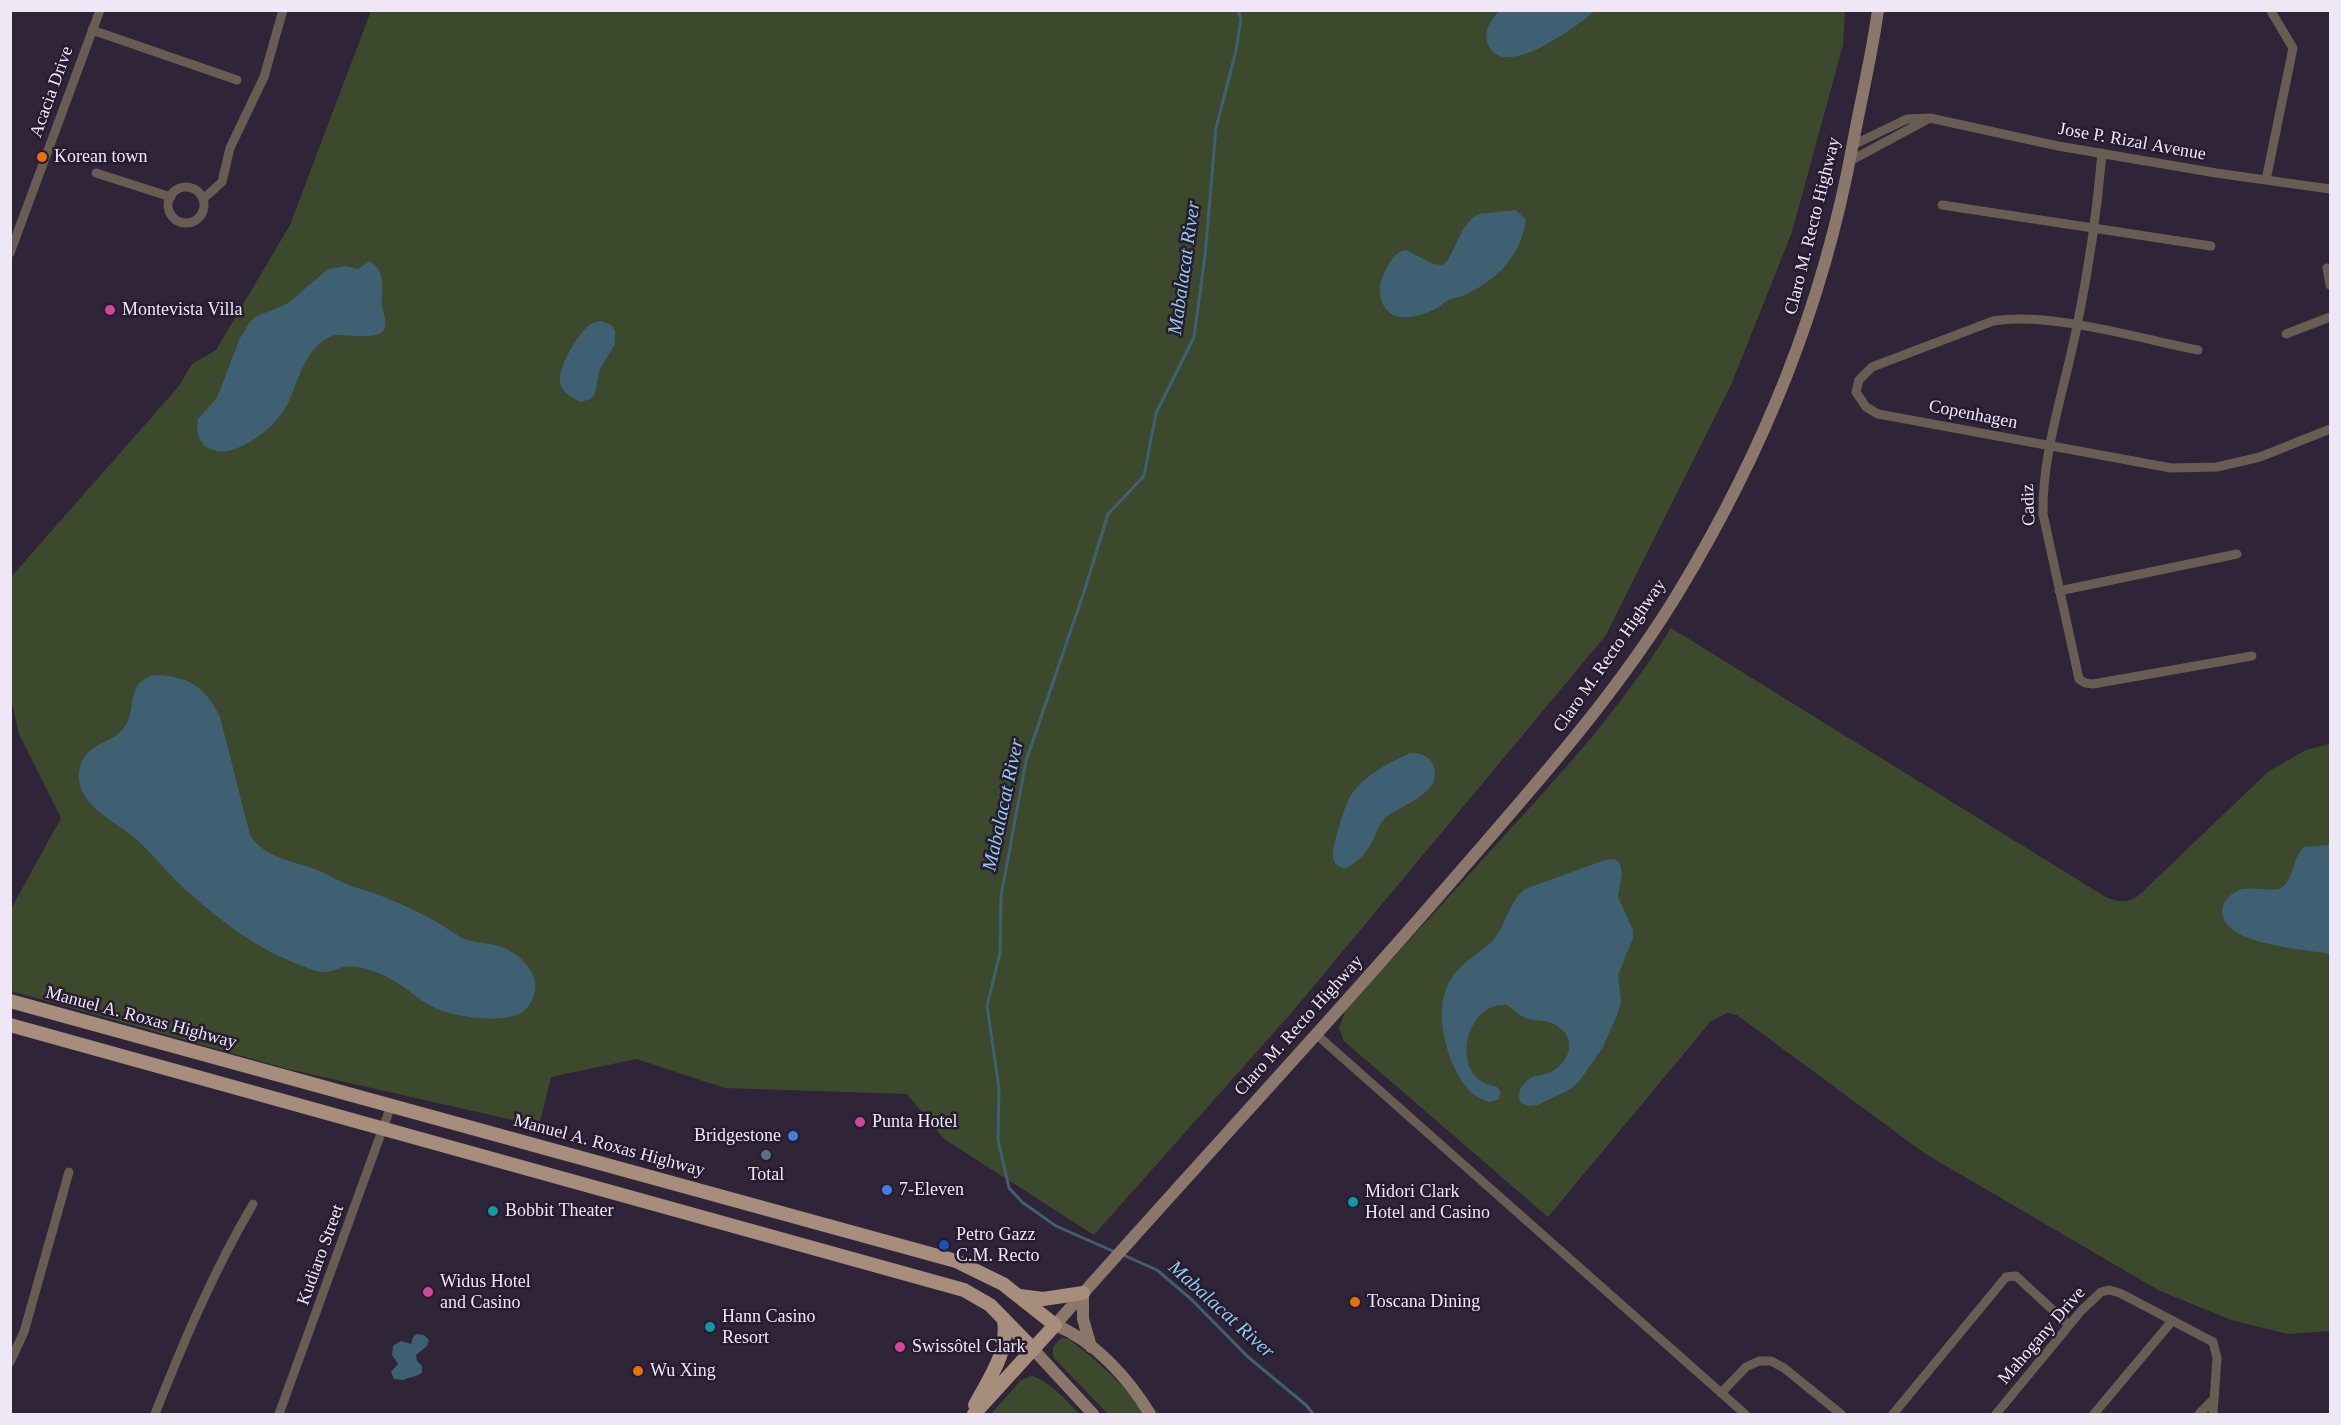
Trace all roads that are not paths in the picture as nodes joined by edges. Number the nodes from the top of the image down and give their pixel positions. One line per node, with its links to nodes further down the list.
1 (100, 10): 5 (street, Acacia Drive)
2 (283, 10): 15 (street)
3 (1878, 10): 8 (main road, Claro M. Recto Highway)
4 (2272, 14): 12 (street)
5 (92, 30): 6 (street); 19 (street, Acacia Drive)
6 (237, 80)
7 (1930, 118): 8 (street, Jose P. Rizal Avenue); 9 (street, Jose P. Rizal Avenue); 10 (street)
8 (1853, 145): 10 (main road, Claro M. Recto Highway)
9 (2102, 153): 12 (street, Jose P. Rizal Avenue); 17 (street, Cadiz)
10 (1850, 161): 33 (main road, Claro M. Recto Highway)
11 (96, 172): 14 (street)
12 (2266, 180): 13 (street, Jose P. Rizal Avenue)
13 (2331, 189)
14 (171, 197): 15 (street); 15 (street)
15 (203, 200)
16 (1942, 205): 17 (street)
17 (2095, 229): 18 (street); 23 (street, Cadiz)
18 (2211, 246)
19 (10, 253)
20 (2326, 268): 21 (street)
21 (2331, 285)
22 (2331, 317): 24 (street)
23 (2078, 325): 25 (street); 27 (street, Cadiz); 27 (street, Copenhagen)
24 (2286, 334)
25 (2198, 350)
26 (2331, 429): 27 (street, Copenhagen)
27 (2050, 447): 29 (street, Cadiz)
28 (2237, 554): 29 (street)
29 (2059, 591): 30 (street, Cadiz)
30 (2252, 656)
31 (10, 1001): 34 (main road, Manuel A. Roxas Highway)
32 (10, 1025): 35 (main road)
33 (1317, 1035): 38 (main road, Claro M. Recto Highway); 47 (street)
34 (391, 1106): 35 (street, Kudiaro Street); 39 (main road, Manuel A. Roxas Highway)
35 (384, 1130): 40 (main road); 50 (street, Kudiaro Street)
36 (69, 1172): 46 (street)
37 (254, 1204): 49 (street)
38 (1083, 1293): 39 (main road); 42 (main road); 44 (main road)
39 (1018, 1296): 42 (main road, Manuel A. Roxas Highway)
40 (1004, 1319): 45 (main road); 51 (main road)
41 (2172, 1320): 43 (street, Mahogany Drive); 48 (street, Mahogany Drive); 58 (street)
42 (1055, 1325): 44 (main road, Manuel A. Roxas Highway); 45 (main road)
43 (2069, 1325): 56 (street); 57 (street, Mahogany Drive)
44 (1091, 1348): 53 (main road, Manuel A. Roxas Highway)
45 (1033, 1349): 51 (main road); 52 (main road)
46 (10, 1362)
47 (1720, 1393): 54 (street); 55 (street)
48 (2214, 1399): 59 (street); 60 (street, Mahogany Drive)
49 (155, 1414)
50 (279, 1414)
51 (972, 1414)
52 (1093, 1414)
53 (1150, 1414)
54 (1745, 1414)
55 (1841, 1414)
56 (1893, 1414)
57 (1996, 1414)
58 (2094, 1414)
59 (2199, 1414)
60 (2213, 1414)

